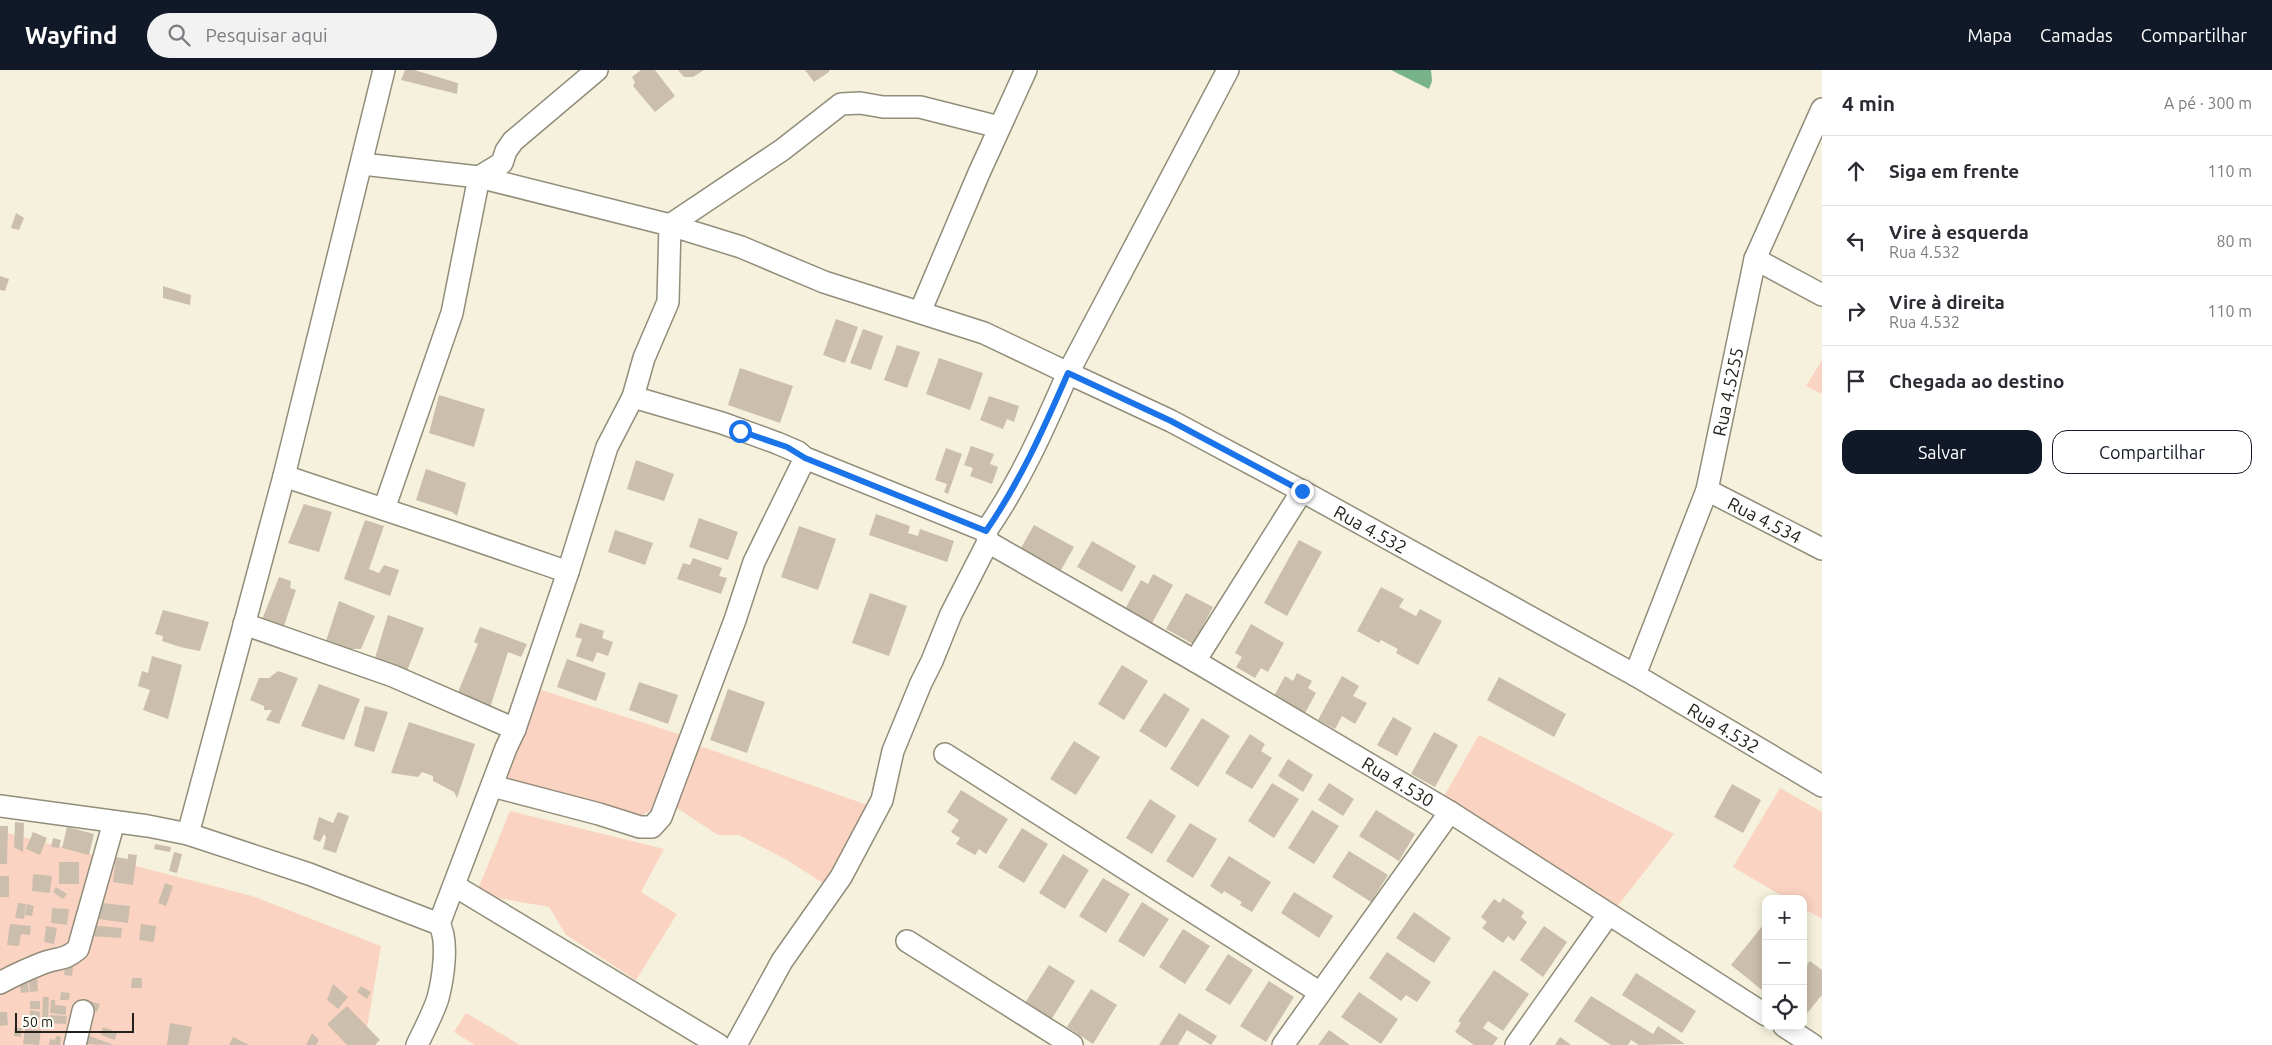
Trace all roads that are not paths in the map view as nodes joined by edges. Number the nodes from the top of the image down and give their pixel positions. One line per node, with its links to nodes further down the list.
1 (384, 70): 7 (street)
2 (598, 70): 8 (street)
3 (1026, 70): 6 (street)
4 (1228, 70): 13 (street)
5 (1822, 110): 10 (street, Rua 4.5255)
6 (999, 127): 9 (street); 12 (street)
7 (362, 164): 8 (street, Rua 4.532); 16 (street)
8 (479, 177): 9 (street, Rua 4.532); 19 (street)
9 (670, 225): 12 (street, Rua 4.532); 14 (street)
10 (1755, 259): 11 (street); 17 (street, Rua 4.5255)
11 (1822, 295)
12 (920, 312): 13 (street, Rua 4.532)
13 (1068, 373): 18 (street, Rua 4.532); 20 (street)
14 (633, 397): 15 (street, Rua 4.530); 22 (street)
15 (805, 458): 20 (street, Rua 4.530); 28 (street)
16 (284, 476): 19 (street); 23 (street)
17 (1706, 490): 21 (street, Rua 4.534); 25 (street, Rua 4.5255)
18 (1302, 491): 24 (street); 25 (street, Rua 4.532)
19 (384, 509): 22 (street)
20 (987, 537): 24 (street, Rua 4.530); 46 (street)
21 (1822, 549)
22 (568, 572): 26 (street)
23 (244, 624): 26 (street); 33 (street)
24 (1195, 661): 31 (street, Rua 4.530)
25 (1635, 675): 29 (street, Rua 4.532)
26 (515, 729): 28 (street)
27 (945, 754): 39 (street)
28 (492, 786): 34 (street)
29 (1822, 786)
30 (0, 806): 32 (street)
31 (1450, 812): 35 (street, Rua 4.530); 39 (street)
32 (114, 822): 33 (street); 38 (street)
33 (188, 834): 36 (street)
34 (455, 886): 36 (street); 45 (street)
35 (1608, 915): 41 (street, Rua 4.530); 49 (street)
36 (439, 924): 44 (street)
37 (907, 941): 47 (street)
38 (0, 983)
39 (1320, 992): 48 (street)
40 (83, 1011): 43 (street)
41 (1762, 1012)
42 (1790, 1030): 50 (street)
43 (75, 1045)
44 (417, 1045)
45 (719, 1045)
46 (736, 1045)
47 (1072, 1045)
48 (1283, 1045)
49 (1516, 1045)
50 (1813, 1045)

